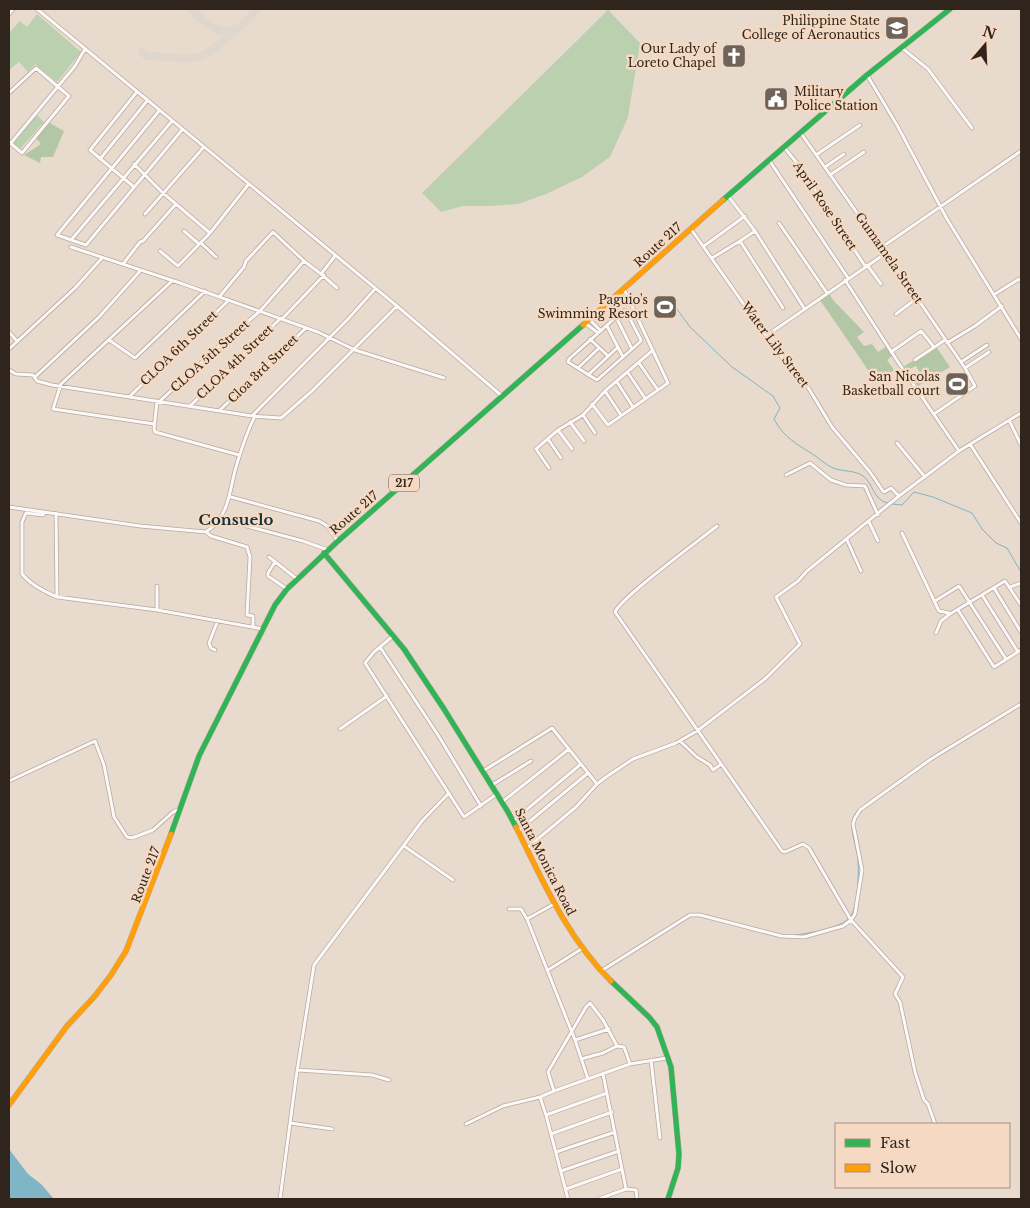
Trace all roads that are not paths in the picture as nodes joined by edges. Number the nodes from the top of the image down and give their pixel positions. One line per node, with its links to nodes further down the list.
1 (13, 9): 4 (street)
2 (36, 9): 6 (street)
3 (950, 9): 5 (main road, Route 217 / 217)
4 (9, 14)
5 (902, 48): 7 (main road, Route 217 / 217); 15 (street)
6 (85, 49): 8 (street); 10 (street)
7 (867, 75): 17 (main road, Route 217 / 217); 38 (street)
8 (58, 86): 9 (street); 18 (street); 18 (street)
9 (9, 93)
10 (137, 93): 11 (street); 25 (street)
11 (147, 101): 12 (street); 25 (street)
12 (159, 111): 13 (street); 29 (street)
13 (172, 121): 16 (street); 27 (street)
14 (860, 125): 24 (street)
15 (972, 128)
16 (182, 130): 20 (street); 30 (street)
17 (800, 132): 19 (main road, Route 217 / 217); 24 (street, Gumamela Street)
18 (10, 142)
19 (784, 147): 26 (main road, Route 217 / 217); 60 (street, April Rose Street)
20 (204, 148): 33 (street); 35 (street)
21 (1021, 151): 38 (street)
22 (864, 152): 31 (street)
23 (844, 154): 28 (street)
24 (816, 155): 28 (street, Gumamela Street)
25 (100, 159): 29 (street)
26 (769, 160): 36 (main road, Route 217 / 217); 63 (street)
27 (134, 164): 30 (street); 32 (street)
28 (825, 167): 31 (street, Gumamela Street)
29 (111, 168): 32 (street); 46 (street)
30 (145, 175): 34 (street); 35 (street)
31 (830, 175): 51 (street, Gumamela Street)
32 (122, 178): 34 (street); 46 (street)
33 (248, 184): 45 (street); 54 (street)
34 (134, 187): 46 (street)
35 (163, 193): 37 (street); 39 (street)
36 (728, 196): 40 (street); 42 (main road, Route 217 / 217)
37 (176, 204): 45 (street); 59 (street)
38 (940, 207): 51 (street); 72 (street)
39 (145, 214)
40 (745, 216): 44 (street); 50 (street)
41 (779, 224): 71 (street)
42 (691, 229): 50 (street, Water Lily Street); 69 (main road, Route 217 / 217)
43 (184, 231): 48 (street)
44 (755, 231): 47 (street); 79 (street)
45 (210, 233): 48 (street)
46 (71, 240)
47 (740, 241): 57 (street); 78 (street)
48 (200, 244): 52 (street); 55 (street)
49 (71, 246): 56 (street)
50 (704, 246): 57 (street, Water Lily Street)
51 (882, 247): 53 (street, Gumamela Street)
52 (160, 251)
53 (886, 252): 60 (street); 74 (street, Gumamela Street)
54 (336, 256): 62 (street, CLOA 4th Street); 68 (street)
55 (216, 257)
56 (102, 258): 59 (street); 94 (street)
57 (712, 258): 89 (street, Water Lily Street)
58 (304, 261): 62 (street); 73 (street); 80 (street, CLOA 5th Street)
59 (123, 264): 61 (street)
60 (866, 266): 63 (street); 66 (street, April Rose Street)
61 (140, 270): 64 (street); 116 (street)
62 (322, 274): 67 (street); 83 (street, CLOA 4th Street)
63 (846, 279): 71 (street); 104 (street)
64 (172, 281): 70 (street); 93 (street)
65 (1021, 281): 72 (street)
66 (881, 284)
67 (337, 288)
68 (375, 289): 76 (street); 90 (street)
69 (624, 289): 84 (main road, Route 217 / 217); 103 (street)
70 (205, 291): 73 (street); 93 (street)
71 (827, 293): 79 (street)
72 (995, 294): 77 (street)
73 (220, 296): 75 (street)
74 (918, 298): 81 (street); 95 (street, Gumamela Street)
75 (229, 300): 80 (street); 123 (street, CLOA 6th Street)
76 (397, 306): 102 (street); 122 (street)
77 (1002, 306): 91 (street); 95 (street)
78 (783, 308)
79 (804, 308): 89 (street)
80 (260, 311): 83 (street); 125 (street, CLOA 5th Street)
81 (896, 314)
82 (616, 317): 85 (street); 101 (street); 101 (street)
83 (281, 319): 86 (street); 127 (street, CLOA 4th Street)
84 (587, 321): 88 (street); 122 (main road, Route 217 / 217)
85 (607, 326): 88 (street); 97 (street)
86 (306, 328): 90 (street); 129 (street, Cloa 3rd Street)
87 (9, 332): 94 (street)
88 (599, 332): 92 (street)
89 (766, 336): 152 (street, Water Lily Street)
90 (330, 337): 102 (street); 134 (street)
91 (1021, 338)
92 (590, 339): 99 (street); 111 (street)
93 (109, 340): 119 (street)
94 (17, 341): 100 (street)
95 (946, 342): 98 (street); 109 (street, Gumamela Street)
96 (987, 345): 109 (street)
97 (618, 347): 106 (street); 107 (street)
98 (934, 347): 104 (street); 108 (street)
99 (599, 348): 106 (street); 111 (street)
100 (9, 349)
101 (632, 349): 107 (street)
102 (355, 350): 117 (street); 134 (street)
103 (653, 350): 110 (street); 120 (street)
104 (891, 352): 130 (street)
105 (989, 352): 112 (street)
106 (608, 356): 115 (street)
107 (623, 357): 115 (street)
108 (915, 360)
109 (961, 362): 112 (street, Gumamela Street)
110 (639, 363): 114 (street); 120 (street)
111 (578, 368): 115 (street)
112 (965, 368): 130 (street, Gumamela Street)
113 (9, 370): 116 (street)
114 (628, 373): 118 (street); 124 (street)
115 (588, 375)
116 (35, 377): 119 (street)
117 (444, 378)
118 (617, 382): 121 (street); 128 (street)
119 (59, 387): 123 (street); 137 (street)
120 (658, 390): 124 (street)
121 (605, 391): 126 (street); 133 (street)
122 (502, 396): 165 (main road, Route 217 / 217)
123 (129, 397): 125 (street)
124 (644, 398): 128 (street)
125 (159, 401): 127 (street); 137 (street)
126 (592, 404): 132 (street); 133 (street)
127 (190, 406): 129 (street)
128 (633, 407): 133 (street)
129 (219, 411): 134 (street)
130 (934, 414): 146 (street)
131 (1021, 414): 135 (street)
132 (583, 415): 136 (street); 139 (street)
133 (622, 415)
134 (253, 416): 147 (street)
135 (1009, 420): 143 (street); 144 (street)
136 (570, 422): 138 (street); 141 (street)
137 (154, 424): 147 (street)
138 (558, 430): 140 (street); 145 (street)
139 (595, 433)
140 (548, 440): 148 (street); 149 (street)
141 (584, 441)
142 (897, 443): 151 (street)
143 (970, 444): 146 (street); 160 (street)
144 (1021, 445)
145 (572, 449)
146 (959, 451): 151 (street)
147 (240, 456): 153 (street)
148 (560, 458)
149 (549, 468)
150 (786, 475): 157 (street)
151 (925, 477): 152 (street)
152 (899, 496): 157 (street)
153 (231, 497): 158 (street); 165 (street)
154 (9, 507): 155 (street)
155 (45, 512): 156 (street); 178 (street)
156 (56, 513): 162 (street); 178 (street)
157 (878, 514): 159 (street)
158 (219, 520): 162 (street); 167 (street)
159 (869, 522): 164 (street); 166 (street)
160 (1021, 523)
161 (717, 526): 198 (street)
162 (206, 532): 186 (street)
163 (902, 533): 179 (street)
164 (847, 540): 170 (street); 198 (street)
165 (338, 541): 167 (main road, Route 217 / 217)
166 (878, 541)
167 (326, 551): 171 (main road, Route 217 / 217); 190 (main road, Santa Monica Road)
168 (269, 557): 169 (street)
169 (276, 562): 171 (street); 175 (street)
170 (861, 571)
171 (297, 579): 175 (main road, Route 217 / 217)
172 (1021, 583): 176 (street)
173 (157, 586): 182 (street)
174 (994, 588): 176 (street); 177 (street); 188 (street)
175 (287, 589): 187 (main road, Route 217 / 217)
176 (1011, 589): 181 (street)
177 (982, 596): 180 (street); 193 (street)
178 (57, 597): 182 (street)
179 (935, 601): 180 (street); 184 (street)
180 (970, 603): 183 (street); 194 (street)
181 (1021, 605)
182 (157, 610): 185 (street)
183 (958, 610): 184 (street); 194 (street)
184 (950, 614): 189 (street)
185 (218, 620): 186 (street); 192 (street)
186 (253, 626): 187 (street)
187 (263, 629): 213 (main road, Route 217 / 217)
188 (1021, 632)
189 (936, 633)
190 (393, 635): 191 (street); 204 (main road, Santa Monica Road)
191 (380, 647): 195 (street); 212 (street)
192 (215, 650)
193 (1020, 651): 194 (street)
194 (1006, 660)
195 (387, 696): 197 (street); 209 (street)
196 (1021, 704): 222 (street)
197 (340, 729)
198 (697, 731): 199 (street); 203 (street)
199 (680, 741): 203 (street); 207 (street)
200 (569, 749): 202 (street); 204 (street); 211 (street)
201 (531, 761): 208 (street)
202 (581, 764): 205 (street); 214 (street)
203 (720, 765): 222 (street)
204 (483, 771): 208 (main road, Santa Monica Road)
205 (588, 773): 207 (street); 215 (street)
206 (9, 781): 213 (street)
207 (597, 784): 217 (street)
208 (492, 785): 210 (main road, Santa Monica Road)
209 (449, 793): 212 (street); 216 (street)
210 (497, 794): 211 (main road, Santa Monica Road); 212 (street)
211 (502, 802): 214 (main road, Santa Monica Road)
212 (481, 806)
213 (181, 808): 241 (main road, Route 217 / 217)
214 (513, 821): 215 (main road, Santa Monica Road)
215 (518, 831): 217 (main road, Santa Monica Road)
216 (404, 846): 218 (street); 234 (street)
217 (527, 848): 219 (main road, Santa Monica Road)
218 (453, 880)
219 (554, 904): 221 (street); 223 (main road, Santa Monica Road)
220 (509, 909): 221 (street)
221 (527, 919): 224 (street)
222 (851, 920): 225 (street); 245 (street)
223 (583, 948): 224 (street); 225 (main road, Santa Monica Road)
224 (548, 970): 227 (street)
225 (601, 971): 230 (main road, Santa Monica Road)
226 (609, 1029): 227 (street); 228 (street); 229 (street)
227 (572, 1032): 228 (street); 238 (street)
228 (575, 1040): 231 (street)
229 (617, 1046): 231 (street); 233 (street)
230 (667, 1058): 232 (street); 262 (main road, Santa Monica Road)
231 (581, 1059): 236 (street)
232 (651, 1060): 233 (street); 250 (street)
233 (630, 1064): 235 (street)
234 (298, 1070): 237 (street); 244 (street)
235 (603, 1074): 236 (street); 239 (street)
236 (588, 1079): 238 (street)
237 (389, 1080)
238 (554, 1090): 240 (street)
239 (608, 1093): 242 (street); 243 (street)
240 (540, 1097): 243 (street); 246 (street)
241 (9, 1104)
242 (612, 1112): 248 (street); 249 (street)
243 (546, 1115): 249 (street)
244 (290, 1123): 247 (street); 258 (street)
245 (935, 1123)
246 (466, 1124)
247 (332, 1129)
248 (615, 1132): 251 (street); 252 (street)
249 (550, 1134): 252 (street)
250 (660, 1138)
251 (619, 1151): 253 (street); 254 (street)
252 (556, 1152): 254 (street)
253 (622, 1169): 255 (street); 256 (street)
254 (561, 1171): 255 (street)
255 (566, 1189): 259 (street)
256 (626, 1189): 257 (street); 261 (street)
257 (605, 1198): 260 (street)
258 (280, 1199)
259 (568, 1199)
260 (598, 1199)
261 (637, 1199)
262 (668, 1199)

